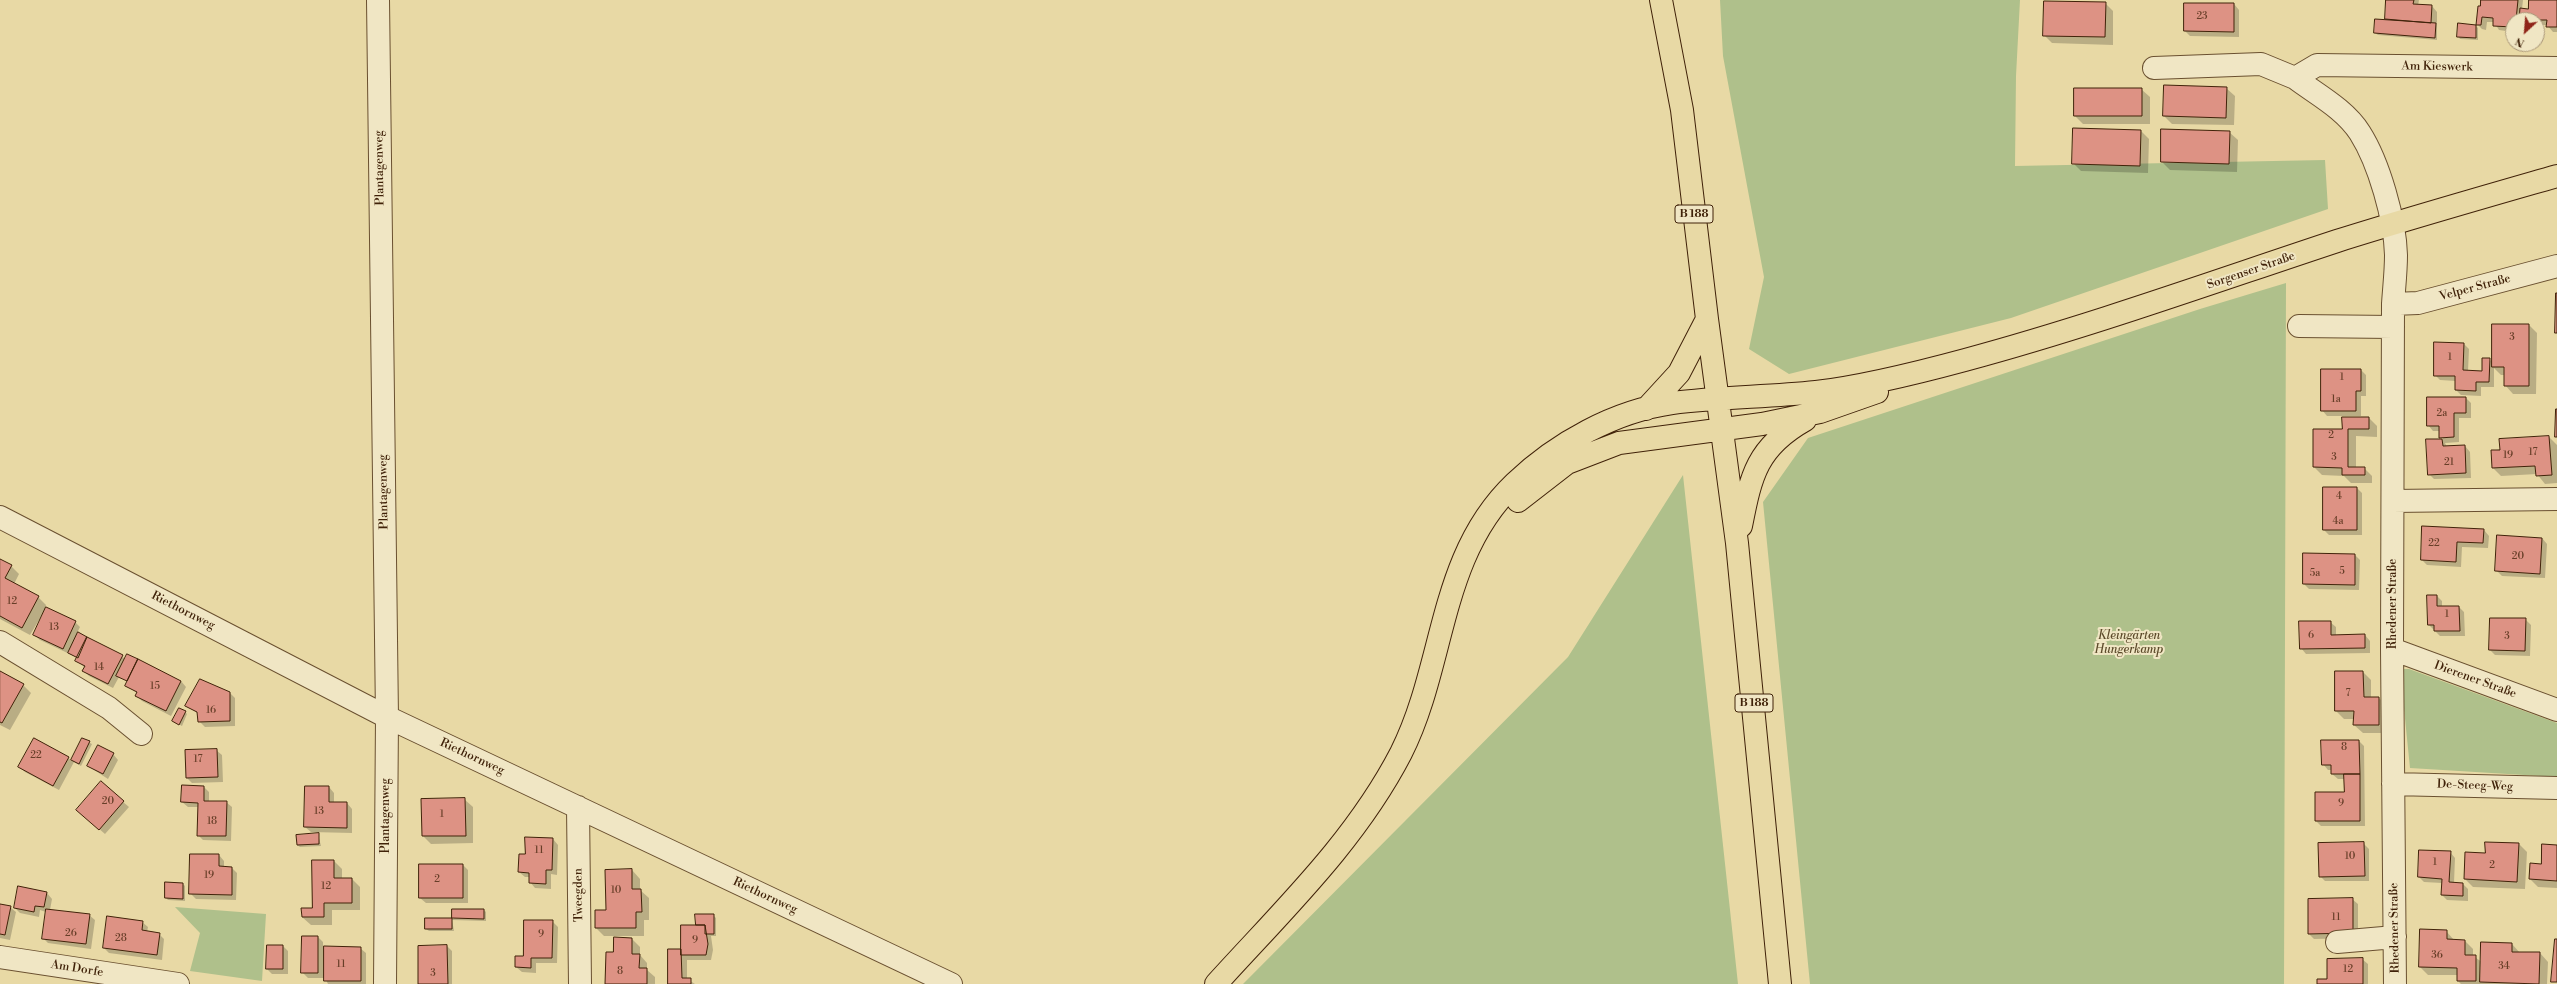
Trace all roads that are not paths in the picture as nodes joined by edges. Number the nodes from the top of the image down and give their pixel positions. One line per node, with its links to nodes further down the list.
1 (378, 0): 26 (street, Plantagenweg)
2 (1661, 0): 10 (main road, B 188)
3 (2154, 68): 5 (street, Rhedener Straße)
4 (2557, 68): 5 (street, Am Kieswerk)
5 (2295, 78): 7 (street, Rhedener Straße)
6 (2557, 176): 7 (main road, Sorgenser Straße)
7 (2391, 224): 9 (street, Rhedener Straße); 13 (main road, Sorgenser Straße)
8 (2557, 266): 9 (street, Velper Straße)
9 (2393, 304): 12 (street, Rhedener Straße)
10 (1706, 319): 14 (main road, B 188); 15 (main road)
11 (2299, 326): 12 (street)
12 (2394, 327): 19 (street, Rhedener Straße)
13 (1945, 366): 14 (main road); 16 (main road)
14 (1718, 400): 15 (main road); 17 (main road, B 188)
15 (1646, 409): 22 (main road)
16 (1820, 412): 17 (main road); 21 (main road)
17 (1722, 430): 21 (main road, B 188); 22 (main road)
18 (2557, 499): 19 (street)
19 (2393, 501): 24 (street, Rhedener Straße)
20 (0, 517): 26 (street, Riethornweg)
21 (1737, 543): 39 (main road, B 188)
22 (1445, 614): 34 (main road)
23 (0, 642): 27 (street)
24 (2392, 650): 25 (street, Dierener Straße); 28 (street, Rhedener Straße)
25 (2557, 710)
26 (387, 717): 30 (street, Riethornweg); 36 (street, Plantagenweg)
27 (141, 734)
28 (2393, 784): 29 (street, De-Steeg-Weg); 31 (street, Rhedener Straße)
29 (2557, 788)
30 (578, 807): 37 (street, Tweegden); 38 (street, Riethornweg)
31 (2395, 937): 32 (street); 40 (street, Rhedener Straße)
32 (2337, 942)
33 (0, 957): 35 (street, Am Dorfe)
34 (1221, 978)
35 (178, 984)
36 (385, 984)
37 (580, 984)
38 (951, 984)
39 (1780, 984)
40 (2395, 984)

